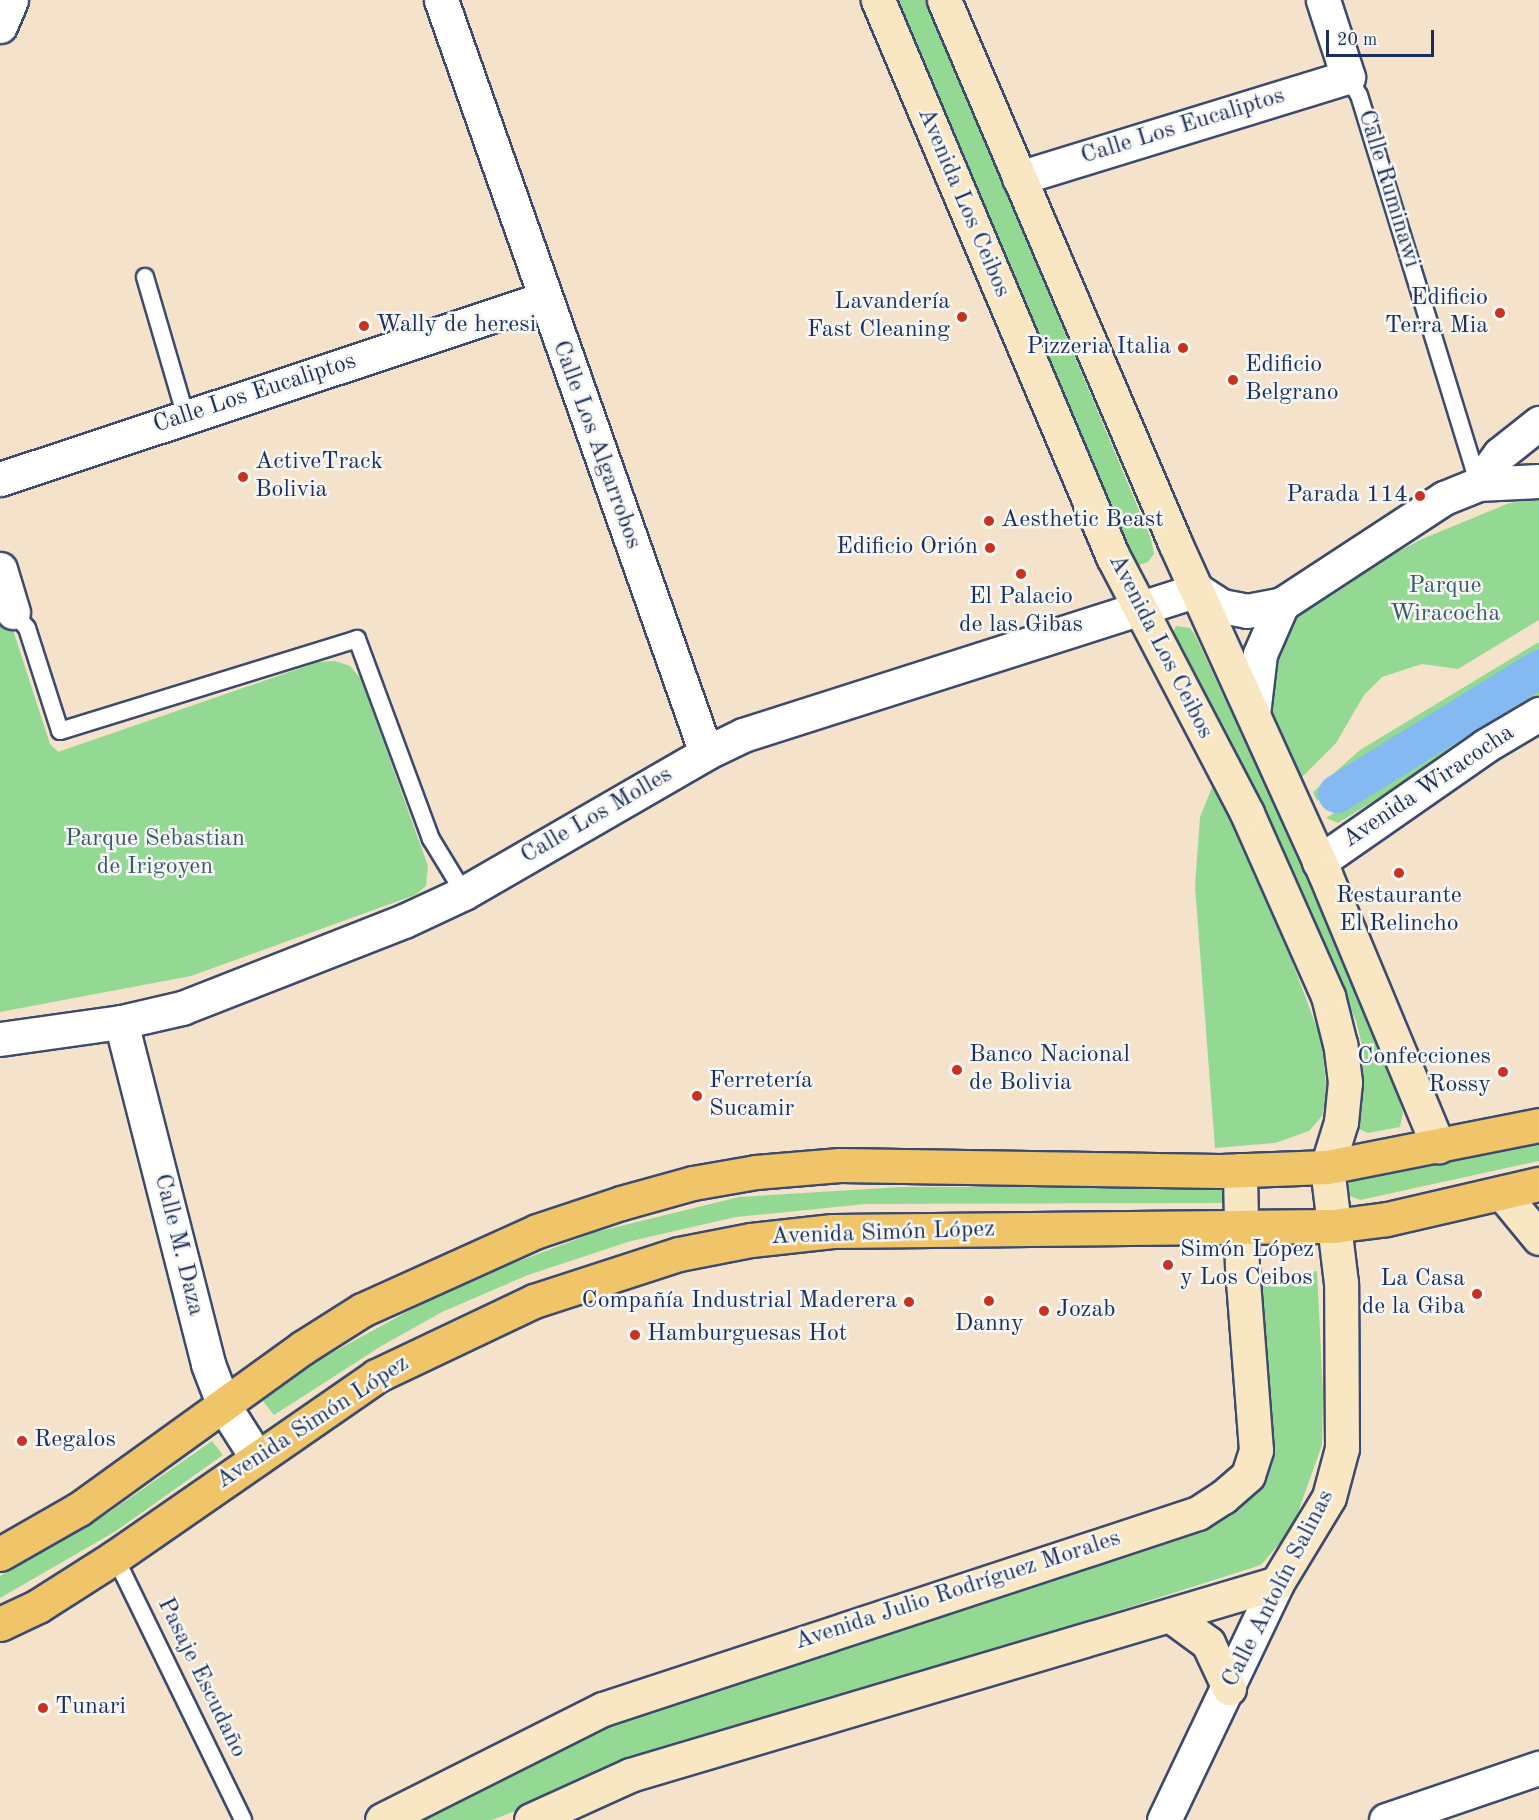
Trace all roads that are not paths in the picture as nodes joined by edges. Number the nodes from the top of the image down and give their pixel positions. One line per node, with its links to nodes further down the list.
1 (11, 0): 6 (street)
2 (441, 0): 10 (street, Calle Los Algarrobos)
3 (878, 0): 19 (street, Avenida Los Ceibos)
4 (944, 0): 8 (street)
5 (1323, 0): 7 (street, Calle Ruminawi)
6 (0, 26)
7 (1348, 77): 8 (street, Calle Los Eucaliptos); 15 (lane, Calle Ruminawi)
8 (1019, 178): 17 (street)
9 (145, 277): 11 (lane)
10 (543, 298): 11 (street, Calle Los Eucaliptos); 23 (street, Calle Los Algarrobos)
11 (186, 417): 13 (street, Calle Los Eucaliptos)
12 (1539, 423): 15 (street)
13 (0, 479)
14 (1539, 481): 15 (street)
15 (1479, 484): 18 (street)
16 (0, 569): 20 (street)
17 (1197, 590): 18 (street); 19 (street, Calle Los Molles); 21 (street)
18 (1282, 604): 21 (street)
19 (1137, 608): 23 (street, Calle Los Molles); 30 (street, Avenida Los Ceibos)
20 (13, 612): 25 (lane)
21 (1253, 714): 24 (street)
22 (1539, 714): 24 (street, Avenida Wiracocha)
23 (706, 753): 25 (street, Calle Los Molles)
24 (1319, 862): 29 (street)
25 (464, 893): 26 (street, Calle Los Molles)
26 (121, 1022): 27 (street, Calle Los Molles); 37 (street, Calle M. Daza)
27 (0, 1039)
28 (1539, 1125): 29 (main road)
29 (1438, 1146): 30 (main road)
30 (1328, 1167): 31 (main road); 34 (street, Calle Antolín Salinas)
31 (1240, 1170): 35 (street, Avenida Julio Rodríguez Morales); 37 (main road)
32 (1539, 1184): 33 (main road, Avenida Simón López)
33 (1502, 1194): 34 (main road, Avenida Simón López); 36 (street)
34 (1333, 1226): 35 (main road, Avenida Simón López); 41 (street, Calle Antolín Salinas)
35 (1240, 1230): 38 (main road, Avenida Simón López); 47 (street, Avenida Julio Rodríguez Morales)
36 (1539, 1238)
37 (224, 1406): 38 (street, Calle M. Daza); 39 (main road)
38 (257, 1458): 40 (main road, Avenida Simón López)
39 (0, 1554)
40 (115, 1557): 43 (main road, Avenida Simón López); 46 (lane, Pasaje Escudaño)
41 (1277, 1583): 42 (street); 44 (street, Calle Antolín Salinas)
42 (1171, 1616): 44 (street); 48 (street)
43 (0, 1624)
44 (1229, 1688): 49 (street, Calle Antolín Salinas)
45 (1539, 1768): 50 (street)
46 (243, 1820)
47 (382, 1820)
48 (531, 1820)
49 (1164, 1820)
50 (1386, 1820)

